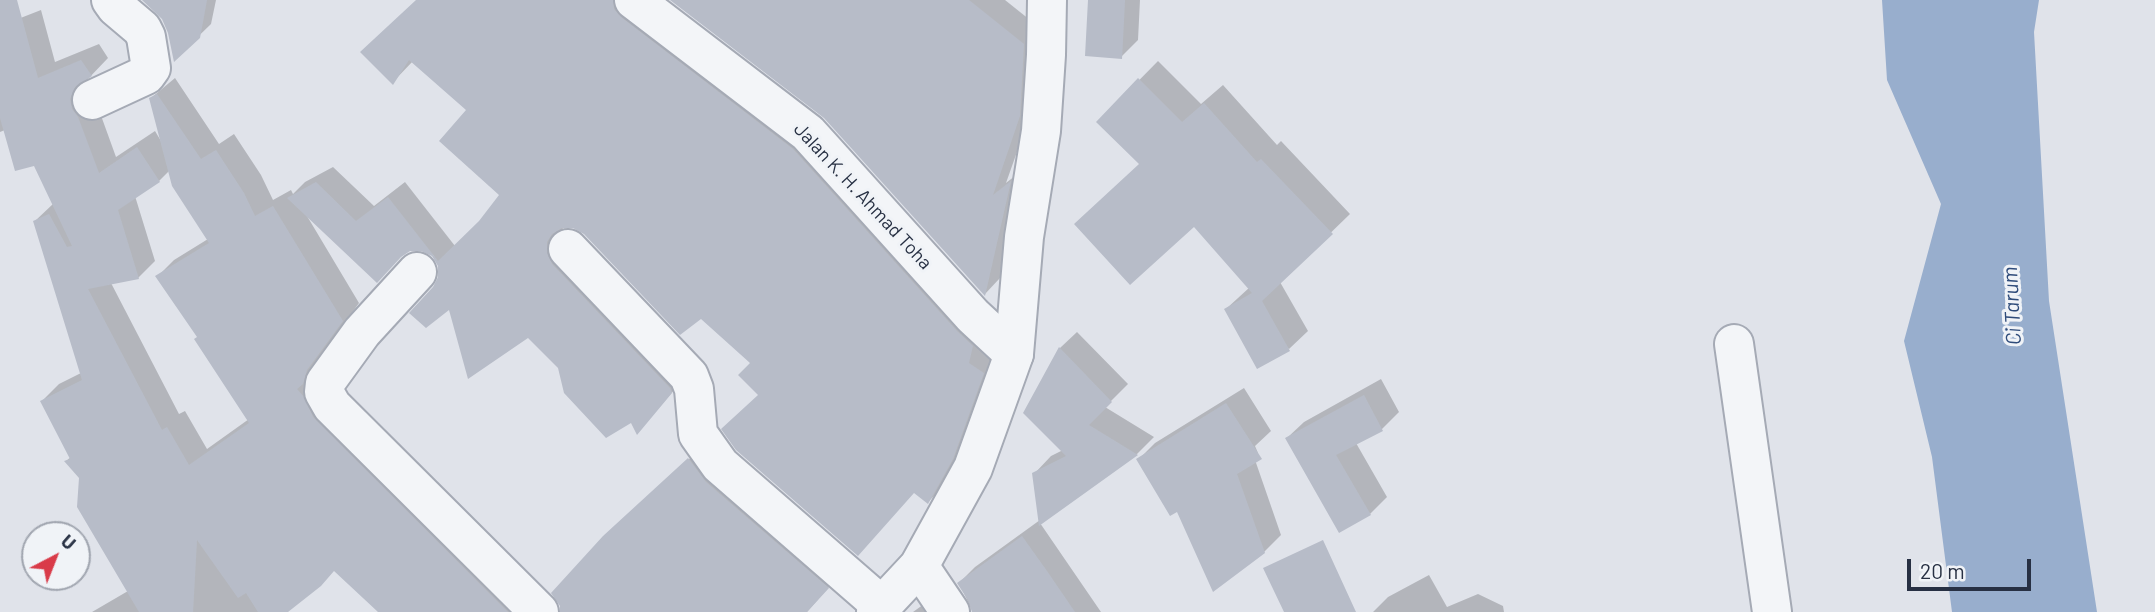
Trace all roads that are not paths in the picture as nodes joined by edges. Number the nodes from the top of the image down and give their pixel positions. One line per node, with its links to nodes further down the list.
1 (111, 0): 4 (street)
2 (634, 0): 8 (street, Jalan K. H. Ahmad Toha)
3 (1047, 0): 8 (street)
4 (92, 100)
5 (568, 250): 10 (street)
6 (417, 272): 11 (street)
7 (1734, 344): 13 (street)
8 (1014, 354): 9 (street)
9 (919, 566): 10 (street); 12 (street)
10 (878, 608)
11 (539, 612)
12 (950, 612)
13 (1772, 612)

